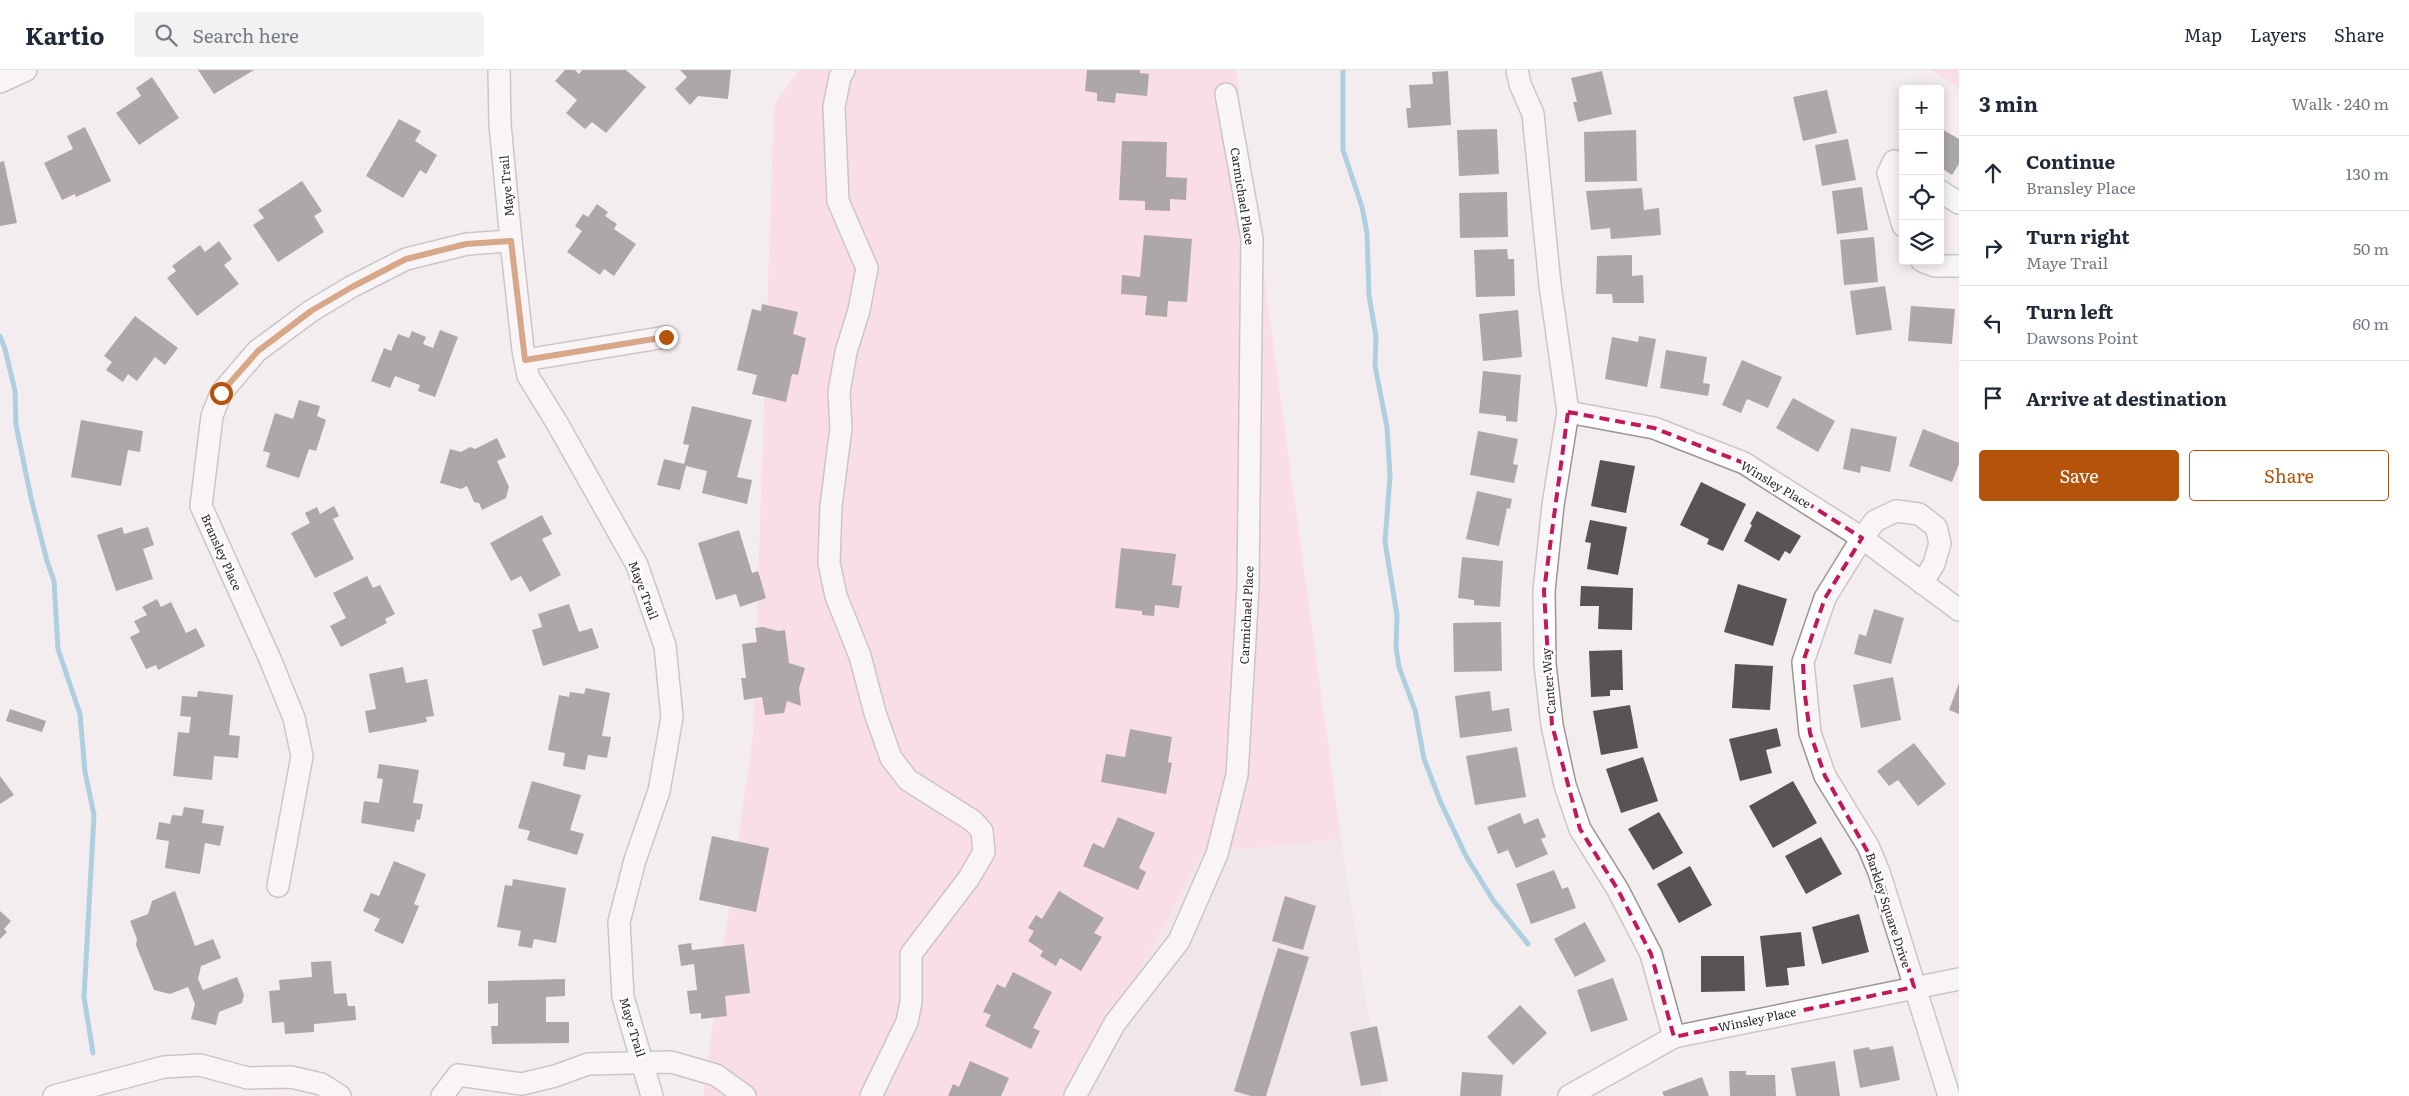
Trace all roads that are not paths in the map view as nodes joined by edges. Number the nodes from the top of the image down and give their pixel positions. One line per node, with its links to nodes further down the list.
1 (26, 70): 5 (street)
2 (499, 70): 11 (street, Maye Trail)
3 (844, 70): 30 (street)
4 (1517, 70): 16 (street, Canter Way)
5 (0, 82)
6 (1226, 94): 31 (street, Carmichael Place)
7 (1899, 164): 10 (street)
8 (1944, 194): 9 (street)
9 (1959, 204)
10 (1901, 220)
11 (511, 241): 15 (street, Maye Trail); 20 (street, Bransley Place)
12 (1932, 265): 13 (street)
13 (1959, 266)
14 (666, 337): 15 (street)
15 (525, 360): 24 (street, Maye Trail)
16 (1568, 412): 17 (street, Winsley Place); 23 (street, Canter Way)
17 (1862, 538): 18 (street, Winsley Place); 18 (street, Barkley Square Drive); 22 (street, Barkley Square Drive)
18 (1922, 583): 19 (street, Winsley Place)
19 (1959, 610)
20 (278, 886)
21 (1959, 980): 22 (street, Winsley Place)
22 (1914, 987): 23 (street, Winsley Place); 33 (street, Barkley Square Drive)
23 (1674, 1036): 32 (street, Winsley Place)
24 (644, 1063): 27 (street); 28 (street, Maye Trail); 29 (street)
25 (54, 1096): 26 (street)
26 (340, 1096)
27 (442, 1096)
28 (652, 1096)
29 (745, 1096)
30 (871, 1096)
31 (1075, 1096)
32 (1569, 1096)
33 (1949, 1096)

